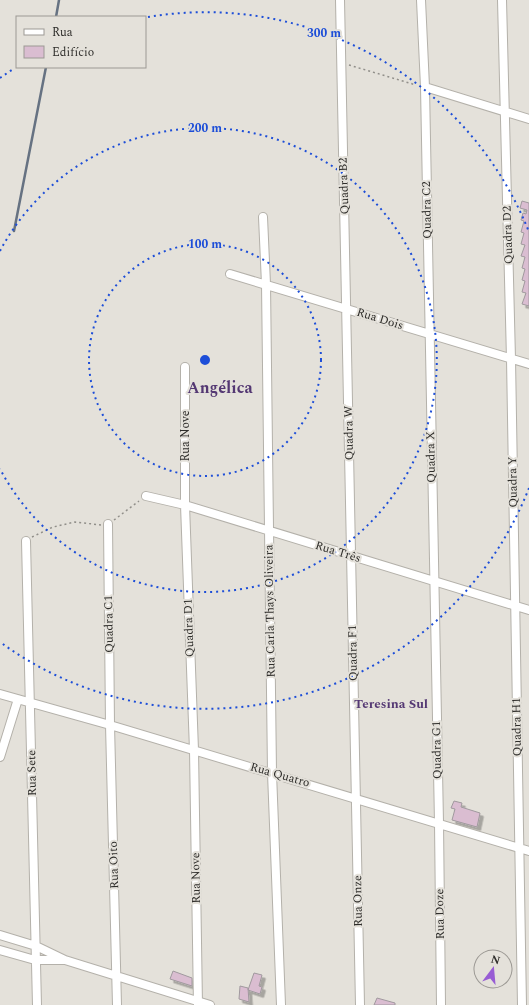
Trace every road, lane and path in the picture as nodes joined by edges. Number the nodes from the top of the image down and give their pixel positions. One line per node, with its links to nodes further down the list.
1 (340, 0): 4 (street, Quadra B2)
2 (421, 0): 5 (street, Quadra C2)
3 (502, 0): 6 (street, Quadra D2)
4 (341, 63): 5 (path); 11 (street, Quadra B2)
5 (424, 87): 6 (street); 12 (street, Quadra C2)
6 (504, 111): 7 (street); 13 (street, Quadra D2)
7 (529, 119)
8 (263, 217): 10 (street, Rua Carla Thays Oliveira)
9 (230, 274): 10 (street, Rua Dois)
10 (266, 284): 11 (street, Rua Dois); 19 (street, Rua Carla Thays Oliveira)
11 (347, 309): 12 (street, Rua Dois); 21 (street, Quadra W)
12 (429, 334): 13 (street, Rua Dois); 22 (street, Quadra X)
13 (511, 358): 14 (street, Rua Dois); 23 (street, Quadra Y)
14 (529, 364)
15 (185, 367): 17 (street, Rua Nove)
16 (146, 496): 17 (street, Rua Três); 18 (path)
17 (185, 505): 19 (street, Rua Três); 29 (street, Quadra D1)
18 (108, 524): 20 (path); 28 (street, Quadra C1)
19 (269, 531): 21 (street, Rua Três); 31 (street, Rua Carla Thays Oliveira)
20 (26, 541): 27 (street, Rua Sete)
21 (352, 556): 22 (street, Rua Três); 32 (street, Quadra F1)
22 (433, 580): 23 (street, Rua Três); 33 (street, Quadra G1)
23 (514, 606): 24 (street, Rua Três); 34 (street, Quadra H1)
24 (529, 610)
25 (0, 694): 26 (street)
26 (18, 699): 27 (street); 30 (street)
27 (30, 702): 28 (street, Rua Quatro); 37 (street, Rua Sete)
28 (110, 725): 29 (street, Rua Quatro); 41 (street, Rua Oito)
29 (194, 750): 31 (street, Rua Quatro); 42 (street, Rua Nove)
30 (0, 757)
31 (272, 773): 32 (street, Rua Quatro); 46 (street, Rua Carla Thays Oliveira)
32 (356, 798): 33 (street, Rua Quatro); 47 (street, Rua Onze)
33 (439, 823): 34 (street, Rua Quatro); 48 (street, Rua Doze)
34 (520, 848): 35 (street, Rua Quatro); 49 (street, Quadra H1)
35 (529, 851)
36 (0, 935): 37 (street)
37 (36, 946): 39 (street, Rua Sete); 40 (street)
38 (0, 950): 39 (street)
39 (35, 960): 40 (street); 43 (street, Rua Sete)
40 (65, 960): 41 (street)
41 (117, 976): 42 (street); 44 (street, Rua Oito)
42 (198, 1003): 45 (street)
43 (37, 1005)
44 (117, 1005)
45 (210, 1005)
46 (281, 1005)
47 (360, 1005)
48 (441, 1005)
49 (522, 1005)

